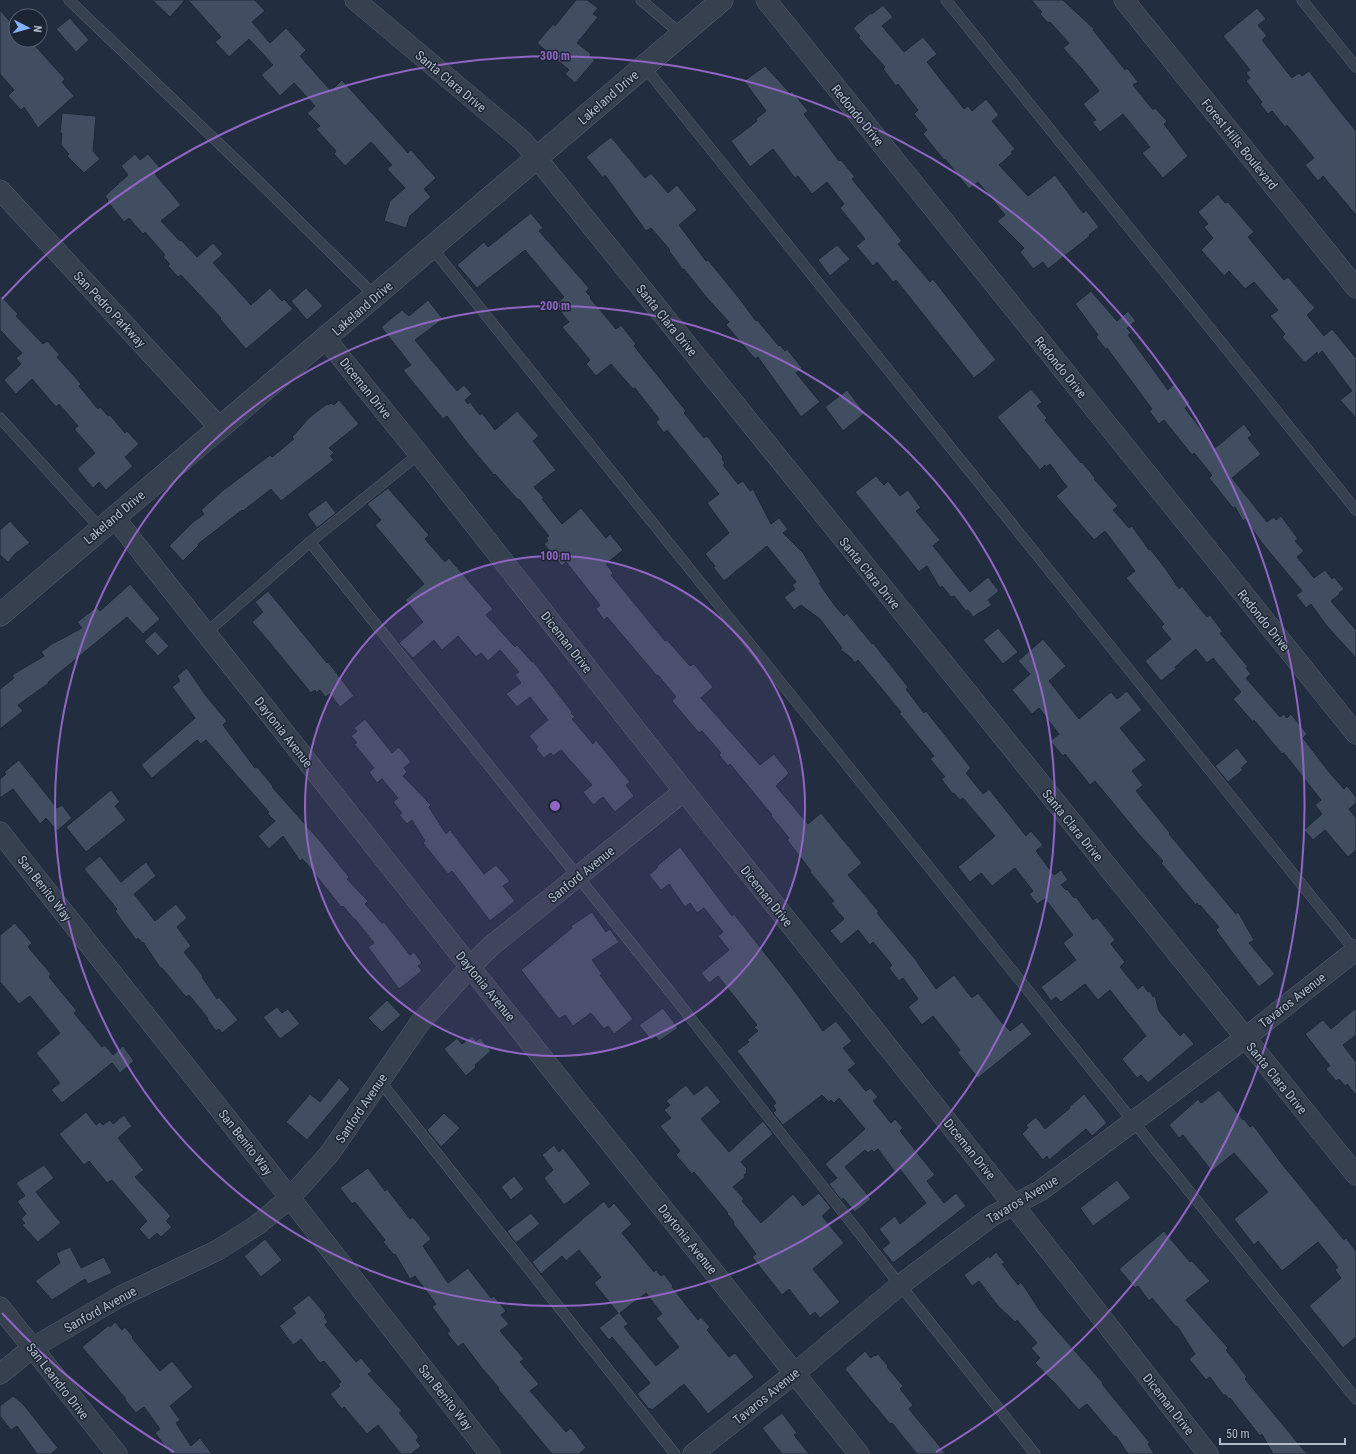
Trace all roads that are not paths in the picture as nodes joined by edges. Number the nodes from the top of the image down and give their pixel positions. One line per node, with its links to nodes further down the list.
1 (69, 0): 16 (lane)
2 (355, 0): 12 (street, Santa Clara Drive)
3 (641, 0): 9 (lane)
4 (722, 0): 9 (street, Lakeland Drive)
5 (766, 0): 26 (street, Redondo Drive)
6 (946, 0): 21 (lane)
7 (1124, 0): 15 (street, Forest Hills Boulevard)
8 (1302, 0): 11 (lane)
9 (681, 34): 10 (street, Lakeland Drive)
10 (644, 66): 12 (street, Lakeland Drive); 30 (lane)
11 (1356, 67)
12 (537, 158): 14 (street, Lakeland Drive); 32 (street, Santa Clara Drive)
13 (0, 190): 19 (street, San Pedro Parkway)
14 (432, 248): 16 (street, Lakeland Drive); 34 (lane)
15 (1356, 288)
16 (376, 296): 17 (street, Lakeland Drive)
17 (326, 339): 19 (street, Lakeland Drive); 20 (street, Diceman Drive)
18 (0, 418): 22 (lane)
19 (219, 427): 22 (street, Lakeland Drive)
20 (419, 454): 23 (lane); 27 (street, Diceman Drive)
21 (1356, 510)
22 (107, 523): 24 (street, Lakeland Drive); 25 (street, Daytonia Avenue)
23 (310, 542): 25 (lane); 29 (lane)
24 (0, 615)
25 (206, 633): 31 (street, Daytonia Avenue)
26 (1356, 734)
27 (684, 791): 29 (street, Sanford Avenue); 37 (street, Diceman Drive)
28 (0, 832): 36 (street, San Benito Way)
29 (577, 877): 31 (street, Sanford Avenue); 38 (lane)
30 (1356, 951): 32 (street, Tavaros Avenue)
31 (470, 967): 33 (street, Sanford Avenue); 41 (street, Daytonia Avenue)
32 (1245, 1038): 34 (street, Tavaros Avenue); 35 (street, Santa Clara Drive)
33 (380, 1080): 36 (street, Sanford Avenue); 46 (lane)
34 (1134, 1121): 37 (street, Tavaros Avenue); 43 (lane)
35 (1356, 1175)
36 (290, 1198): 40 (street, Sanford Avenue); 45 (street, San Benito Way)
37 (1013, 1204): 38 (street, Tavaros Avenue); 50 (street, Diceman Drive)
38 (900, 1285): 41 (street, Tavaros Avenue); 49 (lane)
39 (0, 1307): 40 (street, San Leandro Drive)
40 (32, 1348): 42 (street, Sanford Avenue); 44 (street, San Leandro Drive)
41 (795, 1373): 47 (street, Tavaros Avenue); 48 (street, Daytonia Avenue)
42 (0, 1374)
43 (1356, 1399)
44 (117, 1454)
45 (490, 1454)
46 (674, 1454)
47 (693, 1454)
48 (859, 1454)
49 (1035, 1454)
50 (1208, 1454)

